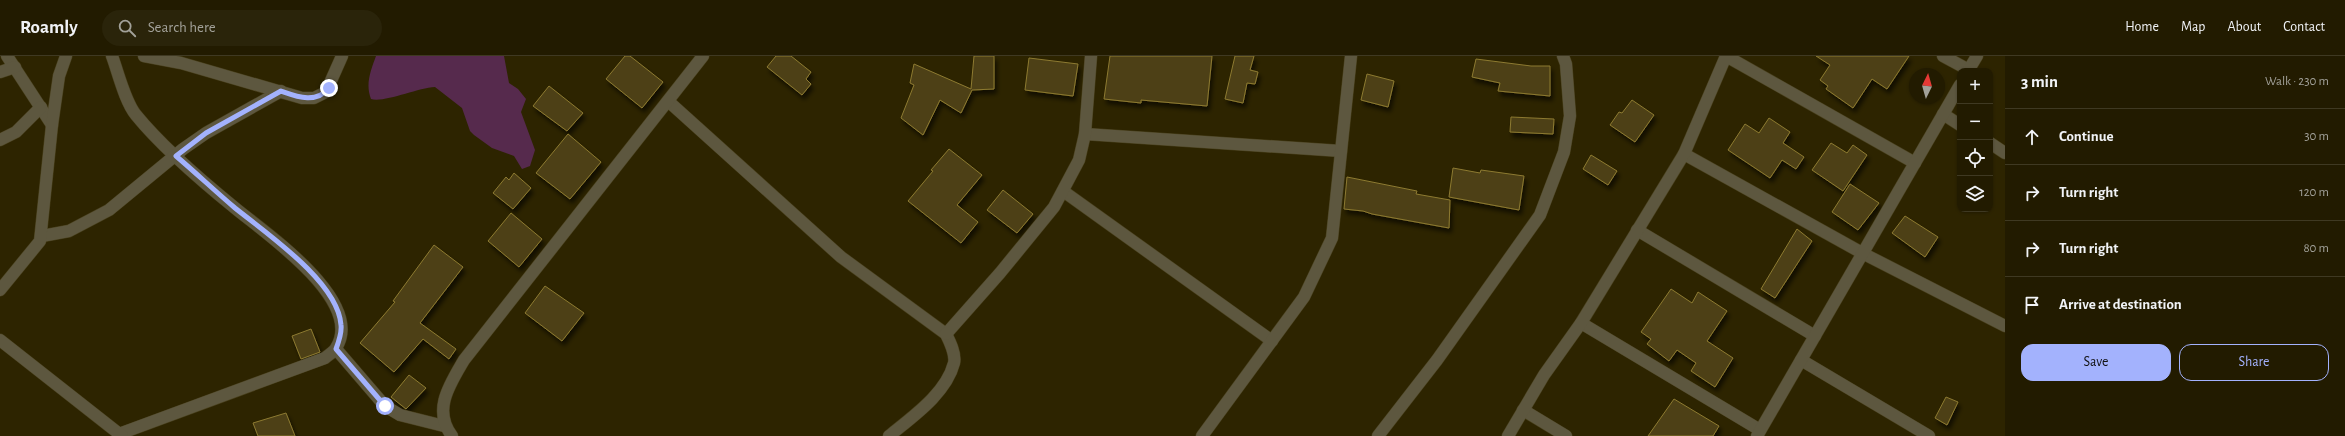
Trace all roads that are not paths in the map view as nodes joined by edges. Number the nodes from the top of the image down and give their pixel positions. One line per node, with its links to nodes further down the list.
1 (7, 56): 12 (street)
2 (66, 56): 22 (street)
3 (112, 56): 29 (street)
4 (144, 56): 17 (street)
5 (342, 56): 17 (street)
6 (703, 56): 18 (street)
7 (1091, 56): 23 (street)
8 (1351, 56): 26 (street)
9 (1563, 56): 51 (street)
10 (1943, 56): 13 (street)
11 (1977, 56): 14 (street)
12 (15, 67): 15 (street); 19 (street)
13 (1964, 68)
14 (1969, 68)
15 (0, 72)
16 (1957, 90): 20 (street)
17 (281, 91): 29 (street)
18 (668, 101): 38 (street); 45 (street)
19 (41, 108): 22 (street); 24 (street)
20 (1943, 114): 21 (street); 30 (street)
21 (1957, 123)
22 (52, 125): 33 (street)
23 (1085, 134): 26 (street); 31 (street)
24 (0, 140)
25 (1993, 145): 27 (street)
26 (1341, 151): 41 (street)
27 (2005, 153)
28 (1684, 154): 30 (street); 32 (street); 34 (street)
29 (176, 156): 33 (street); 42 (street)
30 (1915, 163): 34 (street)
31 (1063, 191): 38 (street); 41 (street)
32 (1637, 230): 36 (street); 39 (street)
33 (42, 236): 35 (street)
34 (1864, 254): 37 (street); 39 (street)
35 (0, 290)
36 (1581, 323): 44 (street); 46 (street)
37 (2005, 326)
38 (946, 334): 49 (street)
39 (1815, 336): 43 (street)
40 (0, 340): 47 (street)
41 (1272, 341): 50 (street)
42 (336, 349): 45 (street); 47 (street)
43 (1801, 360): 46 (street); 54 (street)
44 (1523, 410): 52 (street); 53 (street)
45 (444, 426): 48 (street)
46 (1758, 433)
47 (120, 435)
48 (452, 436)
49 (889, 436)
50 (1202, 436)
51 (1378, 436)
52 (1508, 436)
53 (1566, 436)
54 (1929, 436)

